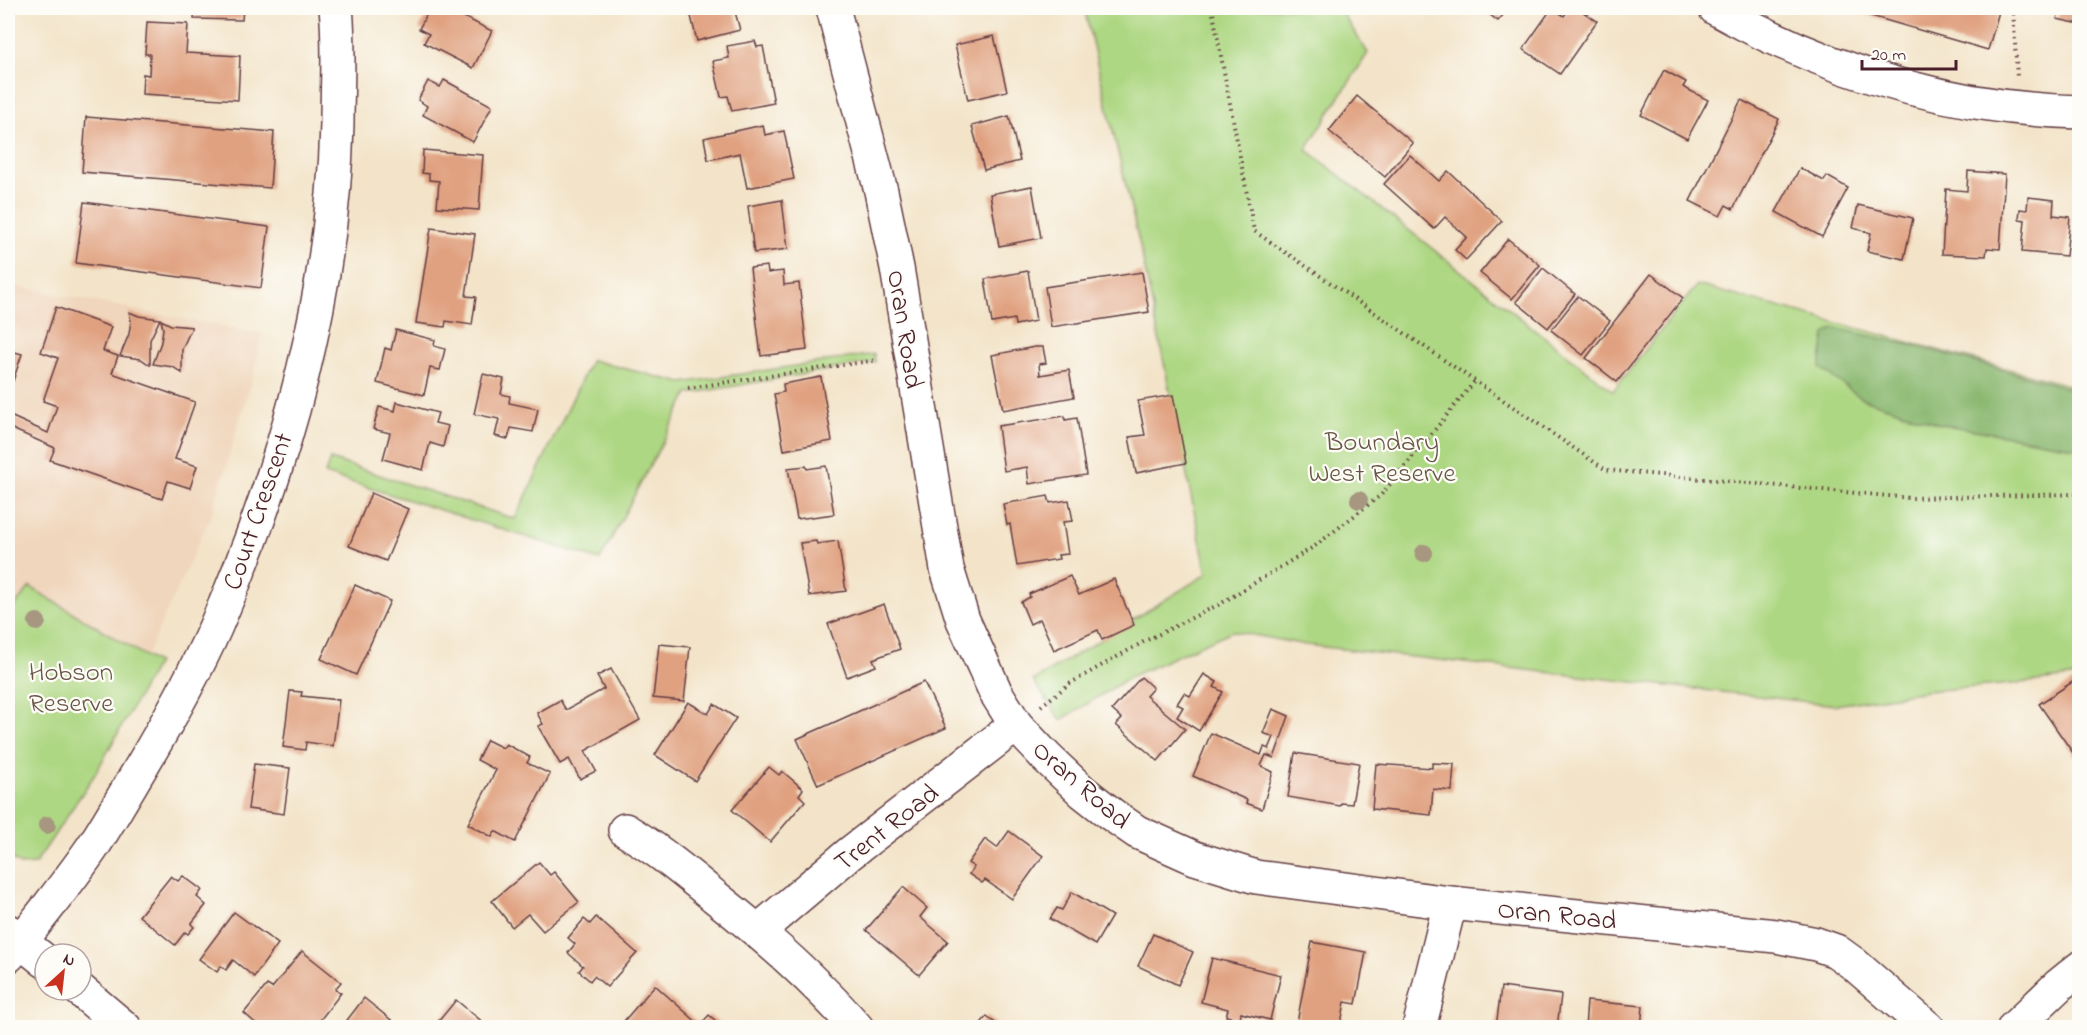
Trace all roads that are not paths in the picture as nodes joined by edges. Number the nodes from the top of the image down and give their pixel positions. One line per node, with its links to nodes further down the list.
1 (336, 8): 9 (street, Court Crescent)
2 (833, 8): 5 (street, Oran Road)
3 (1715, 8): 4 (street)
4 (2079, 111)
5 (1027, 717): 7 (street, Oran Road); 8 (street, Trent Road)
6 (625, 830): 8 (street)
7 (1450, 903): 14 (street); 15 (street, Oran Road)
8 (758, 931): 13 (street)
9 (20, 947)
10 (2079, 969): 16 (street)
11 (93, 1001): 12 (street)
12 (125, 1028)
13 (857, 1028)
14 (1419, 1028)
15 (1928, 1028)
16 (2014, 1028)

